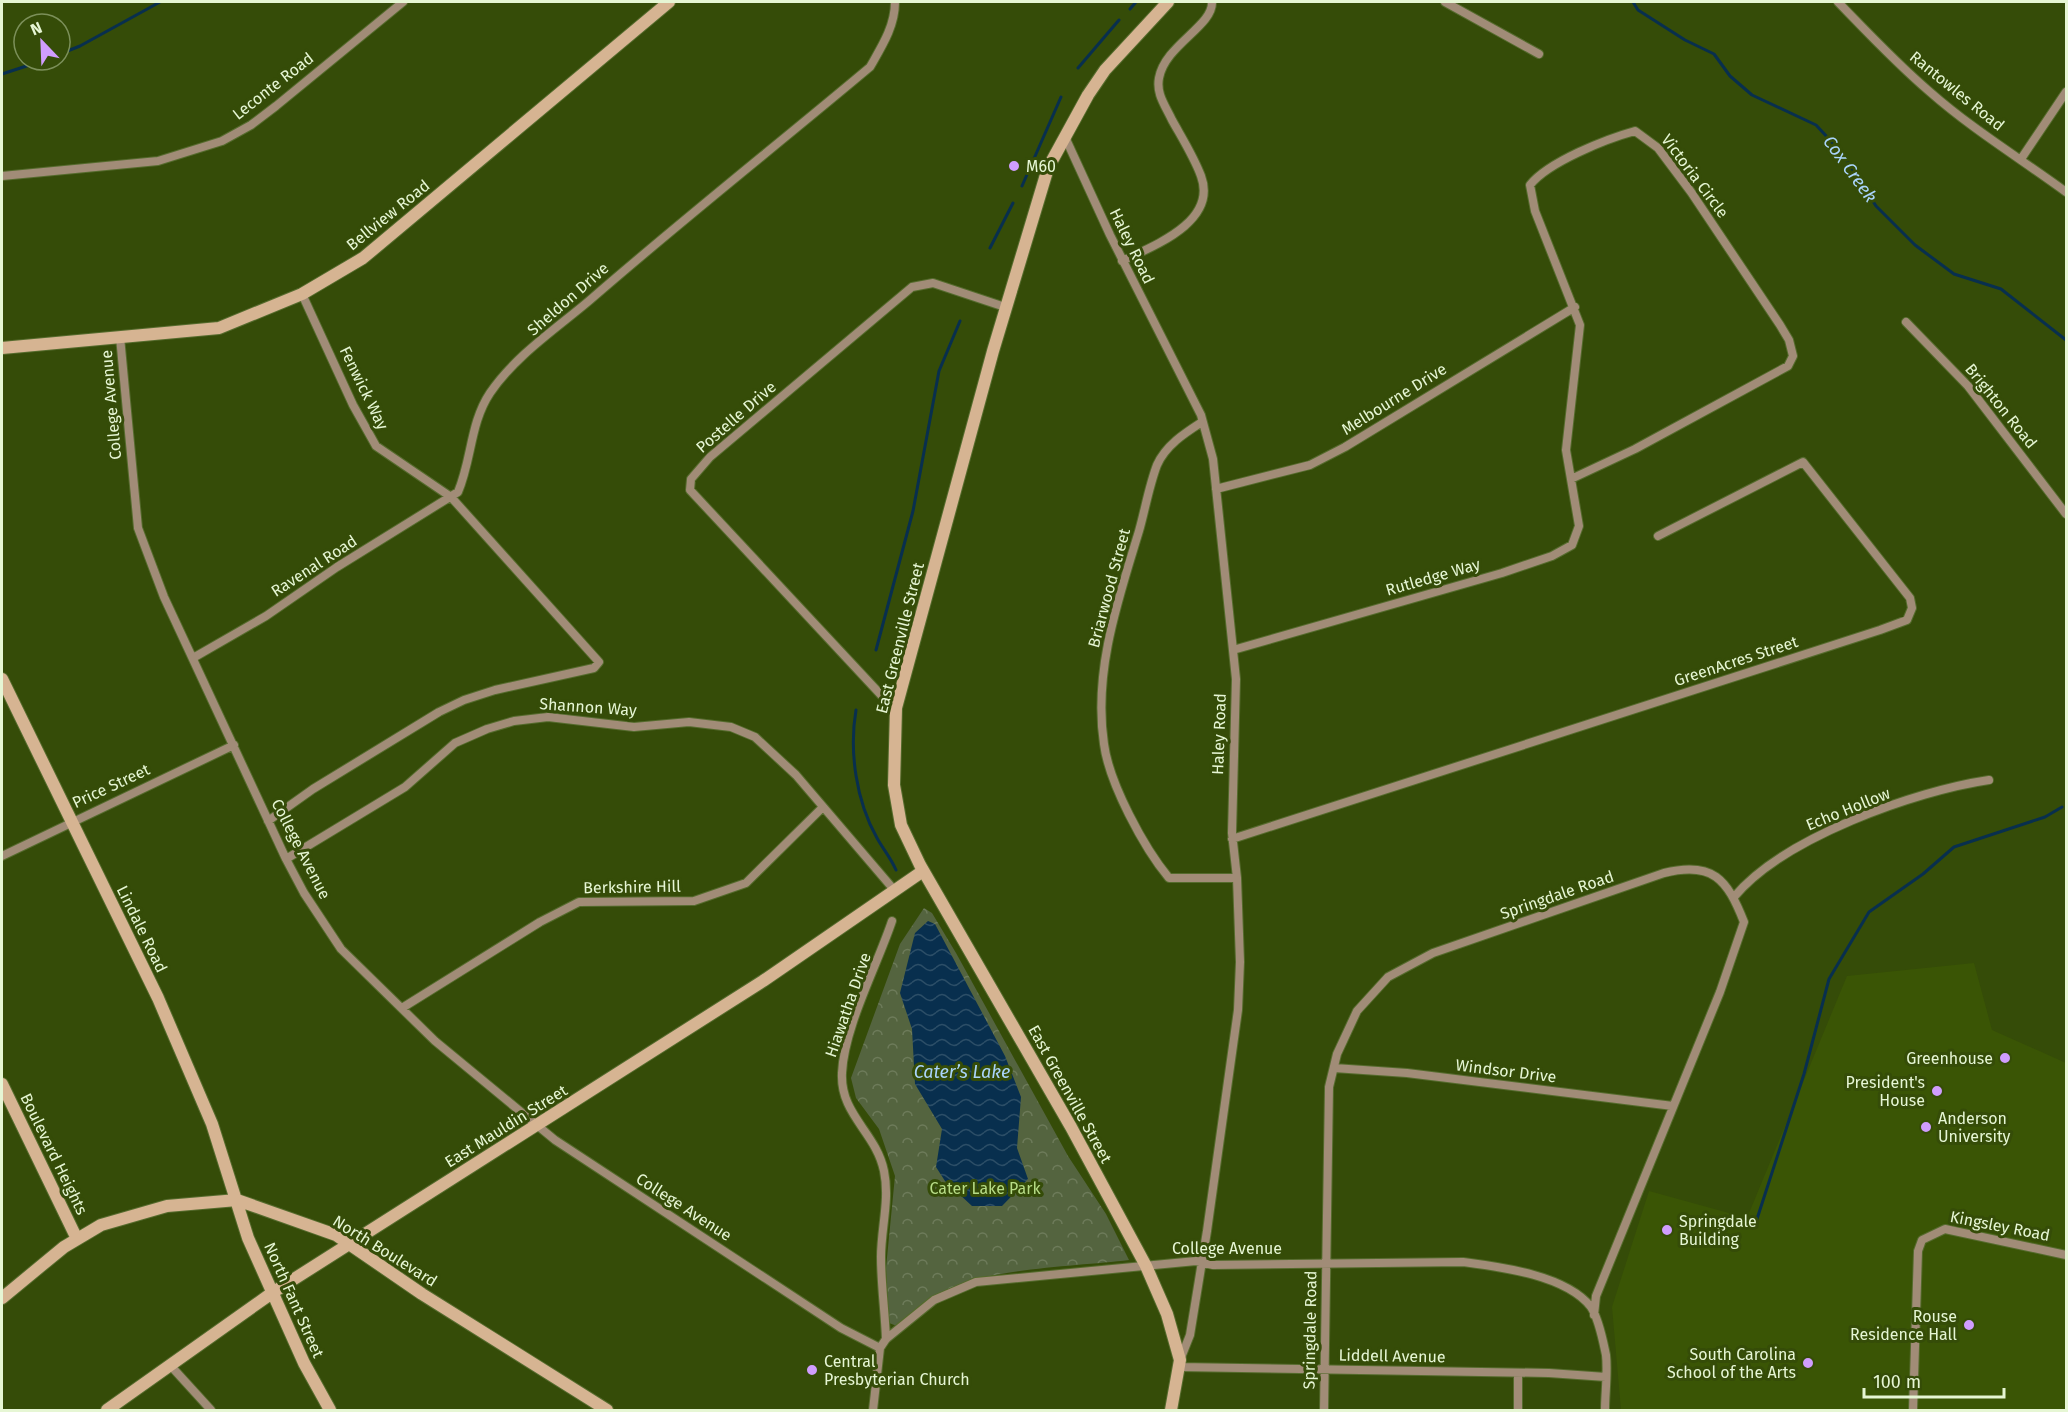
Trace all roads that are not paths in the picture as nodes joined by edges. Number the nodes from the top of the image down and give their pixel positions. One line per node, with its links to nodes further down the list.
1 (403, 2): 12 (street, Leconte Road)
2 (669, 2): 15 (street, Bellview Road)
3 (895, 2): 24 (street, Sheldon Drive)
4 (1168, 2): 10 (street, East Greenville Street)
5 (1212, 2): 14 (street)
6 (1445, 2): 8 (street)
7 (1838, 2): 11 (street, Rantowles Road)
8 (1539, 54)
9 (2067, 92): 11 (street)
10 (1065, 137): 14 (street, Haley Road); 17 (street, East Greenville Street)
11 (2021, 159): 13 (street, Rantowles Road)
12 (2, 176)
13 (2067, 192)
14 (1122, 261): 21 (street, Haley Road)
15 (302, 294): 19 (street, Bellview Road); 24 (street, Fenwick Way)
16 (1575, 306): 22 (street, Victoria Circle); 22 (street, Victoria Circle); 23 (street, Melbourne Drive)
17 (1005, 307): 30 (street, East Greenville Street); 30 (street, Postelle Drive)
18 (1906, 322): 25 (street, Brighton Road)
19 (120, 337): 20 (street, Bellview Road); 28 (street, College Avenue)
20 (2, 348)
21 (1203, 422): 23 (street, Haley Road); 40 (street, Briarwood Street)
22 (1570, 479): 27 (street, Rutledge Way)
23 (1216, 489): 27 (street, Haley Road)
24 (451, 497): 28 (street, Ravenal Road); 35 (street, Shannon Way)
25 (2067, 514)
26 (1658, 536): 36 (street, GreenAcres Street)
27 (1233, 650): 36 (street, Haley Road)
28 (194, 658): 31 (street, College Avenue)
29 (2, 679): 34 (street, Lindale Road)
30 (896, 711): 39 (street, East Greenville Street)
31 (234, 745): 34 (street, Price Street); 35 (street, College Avenue)
32 (1989, 780): 42 (street, Echo Hollow)
33 (822, 808): 38 (street, Shannon Way); 41 (street, Shannon Way); 44 (street, Berkshire Hill)
34 (72, 821): 37 (street, Price Street); 49 (street, Lindale Road)
35 (268, 821): 38 (street, College Avenue)
36 (1232, 839): 40 (street, Haley Road)
37 (2, 856)
38 (286, 859): 44 (street, College Avenue)
39 (923, 871): 41 (street, East Mauldin Street); 55 (street, East Greenville Street)
40 (1237, 878): 53 (street, Haley Road)
41 (895, 891): 48 (street, East Mauldin Street)
42 (1734, 897): 45 (street, Springdale Road); 47 (street, Springdale Road)
43 (892, 921): 59 (street, Hiawatha Drive)
44 (402, 1008): 48 (street, College Avenue)
45 (1334, 1068): 47 (street, Windsor Drive); 54 (street, Springdale Road)
46 (2, 1084): 50 (street, Boulevard Heights)
47 (1674, 1106): 58 (street, Springdale Road)
48 (537, 1125): 51 (street, East Mauldin Street); 60 (street, College Avenue)
49 (237, 1200): 50 (street, North Boulevard); 51 (street, North Boulevard); 56 (street, North Fant Street)
50 (77, 1239): 57 (street, North Boulevard)
51 (348, 1244): 56 (street, East Mauldin Street); 69 (street, North Boulevard)
52 (2067, 1255): 75 (street, Kingsley Road)
53 (1201, 1262): 54 (street, College Avenue); 55 (street, College Avenue); 61 (street, Haley Road)
54 (1326, 1262): 58 (street, College Avenue); 63 (street, Springdale Road)
55 (1146, 1266): 59 (street, College Avenue); 61 (street, East Greenville Street)
56 (272, 1293): 62 (street, East Mauldin Street); 68 (street, North Fant Street)
57 (2, 1298)
58 (1594, 1315): 65 (street, College Avenue)
59 (886, 1339): 60 (street, College Avenue)
60 (880, 1348): 70 (street)
61 (1179, 1363): 63 (street, Liddell Avenue); 71 (street, East Greenville Street)
62 (170, 1365): 66 (street, East Mauldin Street); 67 (street)
63 (1325, 1370): 64 (street, Liddell Avenue); 72 (street, Springdale Road)
64 (1518, 1373): 65 (street, Liddell Avenue); 73 (street)
65 (1606, 1377): 74 (street, College Avenue)
66 (107, 1410)
67 (211, 1410)
68 (330, 1410)
69 (607, 1410)
70 (873, 1410)
71 (1171, 1410)
72 (1324, 1410)
73 (1518, 1410)
74 (1605, 1410)
75 (1913, 1410)

